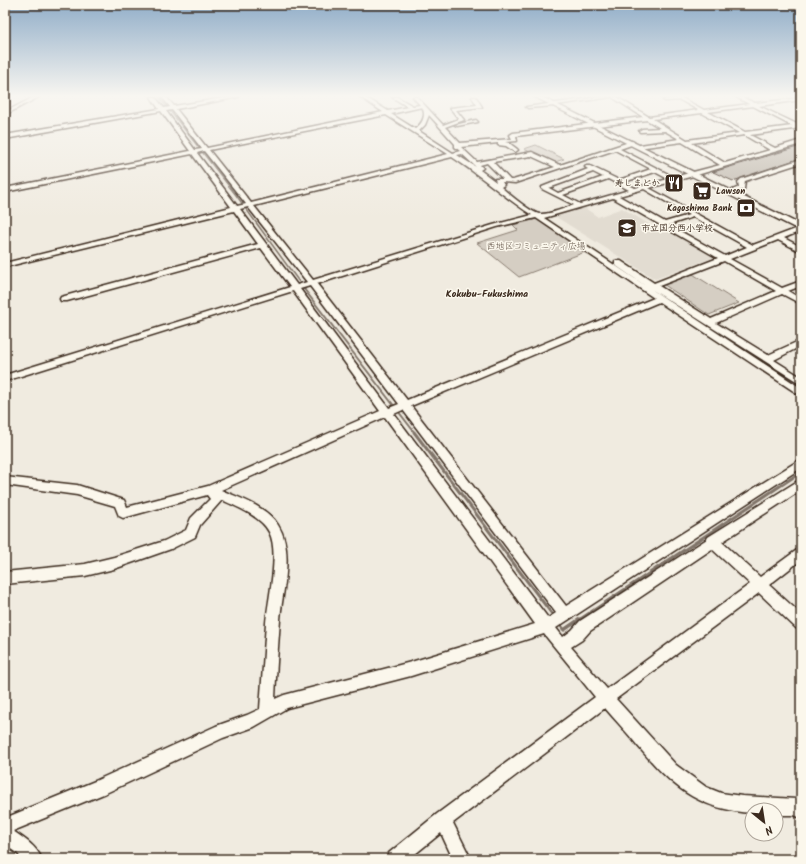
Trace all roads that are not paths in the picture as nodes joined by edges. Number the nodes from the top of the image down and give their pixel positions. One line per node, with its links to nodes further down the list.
1 (189, 137): 18 (street)
2 (266, 137): 18 (street)
3 (424, 137): 19 (street)
4 (451, 137): 14 (street)
5 (513, 137): 14 (street)
6 (620, 137): 12 (main road)
7 (678, 137): 10 (street)
8 (720, 137): 10 (street)
9 (750, 137): 17 (street)
10 (686, 142): 13 (street); 23 (street)
11 (801, 142): 17 (street)
12 (632, 143): 13 (main road); 15 (street)
13 (640, 147): 28 (main road)
14 (461, 148): 16 (street); 19 (street); 24 (street)
15 (617, 149): 22 (street); 27 (street)
16 (515, 150)
17 (774, 150): 23 (street)
18 (199, 151): 35 (street); 40 (street); 42 (street)
19 (451, 155): 24 (street); 40 (street)
20 (488, 161): 24 (street); 25 (street); 31 (street)
21 (801, 161): 37 (street)
22 (576, 162): 25 (street); 26 (street)
23 (724, 165): 28 (street)
24 (481, 167): 33 (street)
25 (560, 168): 31 (street)
26 (592, 170): 29 (street); 38 (street)
27 (655, 170): 30 (street); 32 (street)
28 (695, 174): 30 (street); 37 (main road)
29 (607, 177): 32 (street); 38 (street)
30 (673, 179): 34 (street)
31 (508, 181): 33 (street)
32 (619, 182): 36 (street)
33 (498, 183): 44 (street)
34 (644, 187): 36 (street); 43 (street)
35 (5, 190)
36 (635, 190): 39 (street)
37 (731, 192): 46 (main road)
38 (557, 195): 41 (street)
39 (614, 196): 41 (street); 45 (street)
40 (248, 205): 42 (street); 54 (street)
41 (580, 206): 44 (street)
42 (238, 208): 48 (street); 52 (street)
43 (694, 215): 45 (street); 49 (street)
44 (541, 216): 54 (street); 55 (street); 57 (street)
45 (665, 224): 51 (street)
46 (801, 229): 47 (street)
47 (779, 238): 49 (street); 50 (street)
48 (264, 245): 56 (street); 60 (street)
49 (753, 248): 51 (street)
50 (801, 250)
51 (725, 258): 55 (street); 58 (street)
52 (5, 265)
53 (801, 283): 58 (street)
54 (310, 284): 56 (street); 68 (street)
55 (653, 285): 57 (street); 62 (street)
56 (295, 288): 65 (street); 68 (street)
57 (644, 289): 59 (street)
58 (782, 291): 61 (street); 62 (street)
59 (659, 299): 67 (street); 68 (street)
60 (64, 300)
61 (801, 302)
62 (710, 322): 64 (street)
63 (801, 343): 64 (street)
64 (768, 359): 66 (street)
65 (5, 378)
66 (801, 381)
67 (801, 393)
68 (396, 409): 72 (street); 77 (street); 79 (street)
69 (801, 463): 77 (street)
70 (5, 481): 72 (street)
71 (801, 484): 73 (street)
72 (210, 490): 75 (street); 82 (street)
73 (712, 540): 76 (street); 80 (street)
74 (801, 553): 76 (street)
75 (5, 578)
76 (760, 584): 78 (street); 81 (street)
77 (565, 615): 79 (street)
78 (801, 623)
79 (546, 627): 80 (street); 82 (street)
80 (562, 646): 81 (street)
81 (604, 698): 83 (street); 84 (street)
82 (267, 713): 85 (street)
83 (801, 810)
84 (443, 820): 88 (street); 89 (street)
85 (5, 826)
86 (5, 835): 87 (street)
87 (33, 859)
88 (395, 859)
89 (462, 859)

